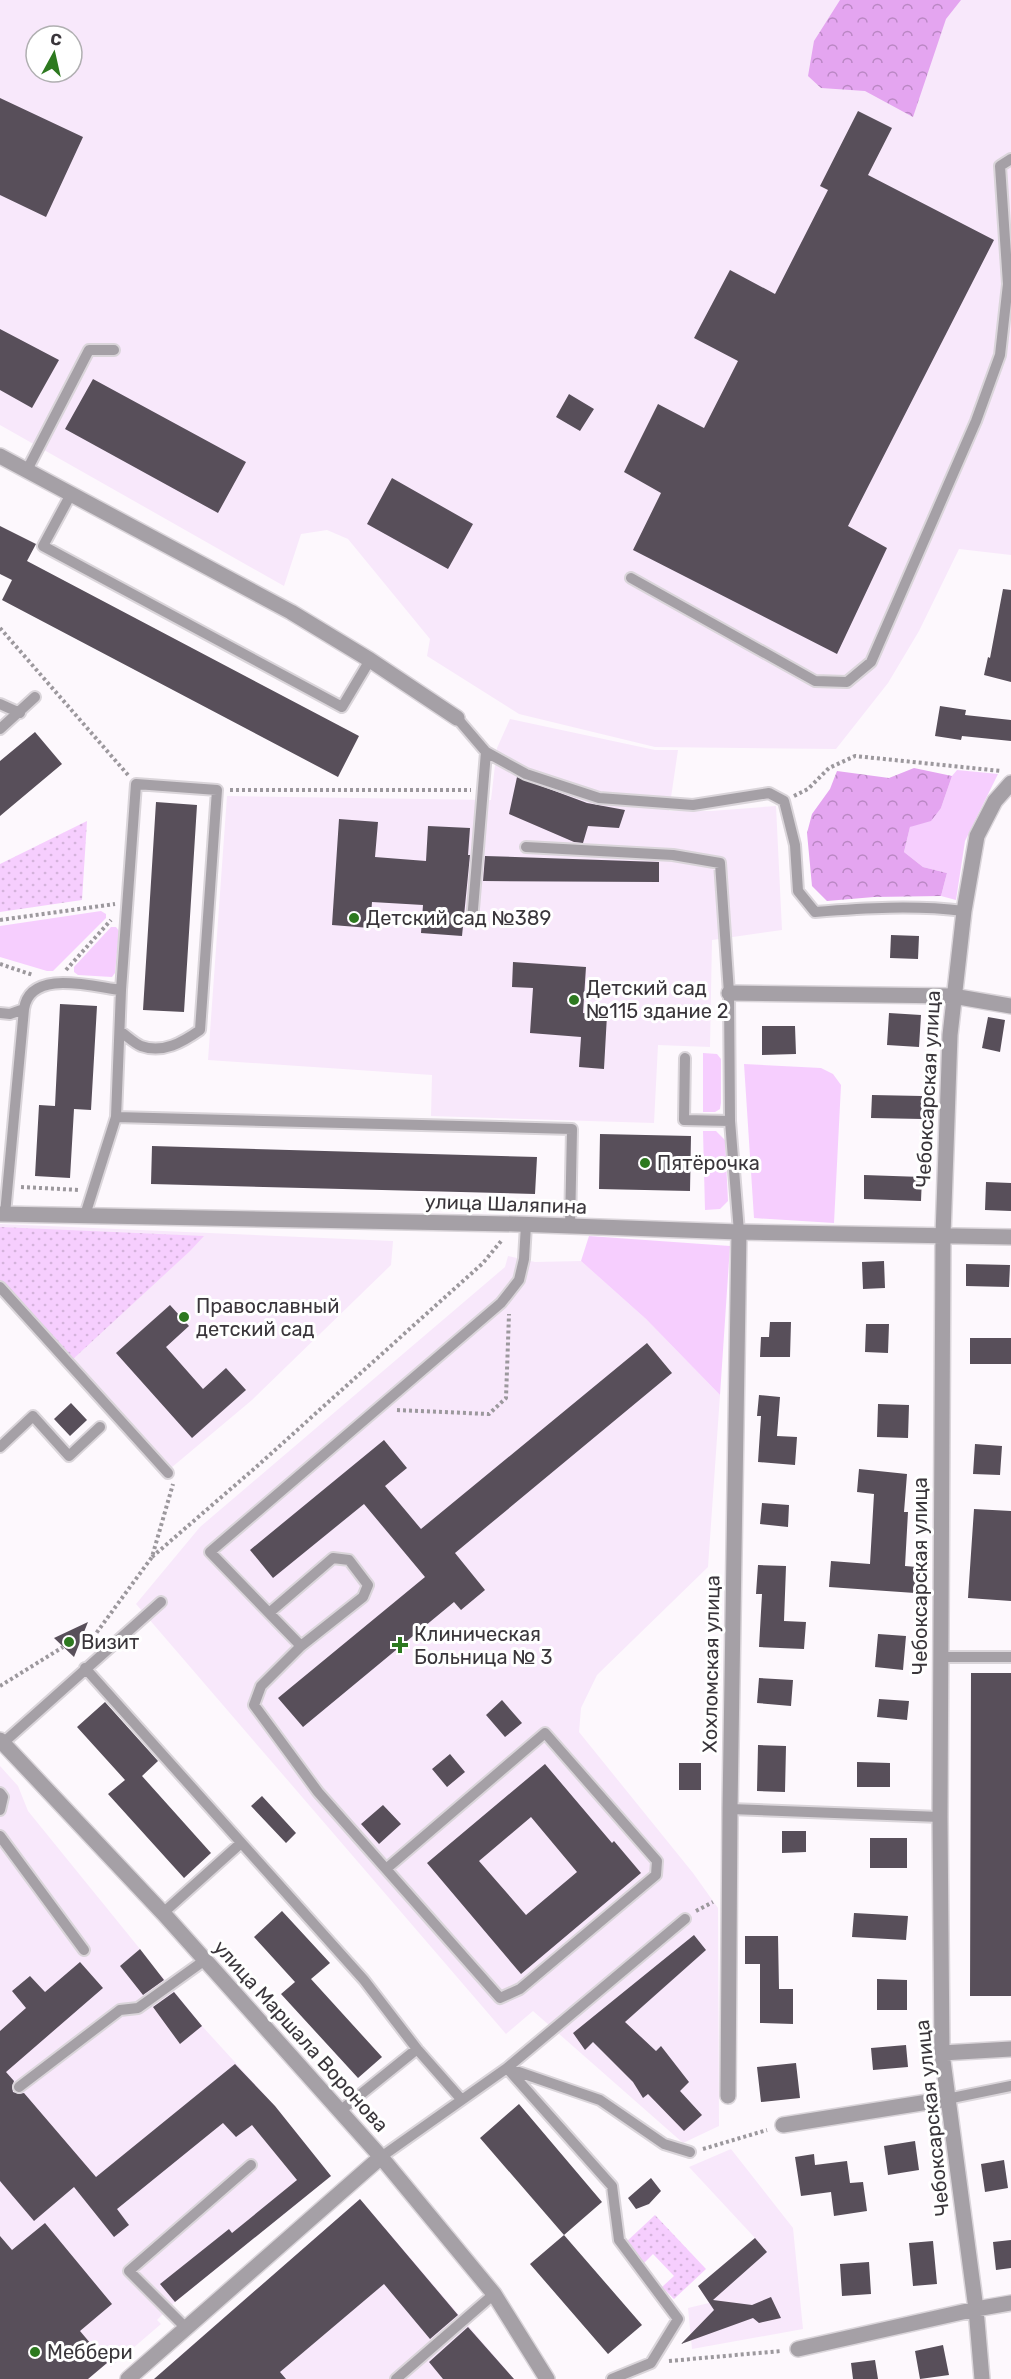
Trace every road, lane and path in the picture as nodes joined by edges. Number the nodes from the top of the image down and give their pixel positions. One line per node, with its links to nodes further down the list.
1 (1011, 159): 6 (lane)
2 (114, 350): 4 (lane)
3 (0, 456): 4 (street)
4 (27, 470): 5 (street)
5 (71, 494): 8 (street); 8 (lane)
6 (632, 578)
7 (0, 628): 17 (path)
8 (370, 660): 12 (street)
9 (35, 697): 11 (lane)
10 (0, 704): 11 (lane)
11 (20, 712): 13 (lane)
12 (457, 718): 14 (lane)
13 (0, 729)
14 (486, 752): 19 (lane); 20 (lane)
15 (1011, 772): 20 (path)
16 (1011, 783): 23 (street, Чебоксарская улица)
17 (136, 784): 18 (lane); 22 (lane)
18 (217, 790): 19 (path); 34 (lane)
19 (483, 790): 25 (lane)
20 (784, 801): 23 (lane)
21 (526, 847): 29 (lane)
22 (128, 902): 24 (path); 27 (path); 28 (lane)
23 (964, 911): 30 (street, Чебоксарская улица)
24 (0, 920)
25 (472, 921)
26 (0, 964): 27 (path)
27 (55, 983): 28 (lane); 32 (lane)
28 (122, 990): 34 (lane)
29 (729, 993): 30 (street); 37 (lane)
30 (953, 996): 31 (street); 45 (street, Чебоксарская улица)
31 (1011, 1006)
32 (24, 1009): 33 (lane); 38 (lane)
33 (0, 1013)
34 (121, 1032): 36 (lane)
35 (685, 1058): 37 (lane)
36 (116, 1117): 39 (lane); 43 (lane)
37 (730, 1121): 44 (lane)
38 (7, 1186): 39 (path); 40 (lane)
39 (93, 1191): 41 (lane)
40 (2, 1214): 41 (street, улица Шаляпина)
41 (85, 1215): 42 (street, улица Шаляпина)
42 (520, 1224): 43 (street, улица Шаляпина); 48 (lane); 53 (path)
43 (570, 1227): 44 (street, улица Шаляпина)
44 (739, 1232): 45 (street, улица Шаляпина); 64 (street, Хохломская улица)
45 (943, 1235): 46 (street, улица Шаляпина); 58 (street, Чебоксарская улица)
46 (1011, 1237)
47 (0, 1287): 52 (lane)
48 (507, 1296): 49 (lane); 49 (path)
49 (376, 1409): 55 (lane)
50 (100, 1427): 51 (lane)
51 (0, 1447)
52 (168, 1473): 53 (path)
53 (152, 1557): 60 (path)
54 (161, 1602): 60 (lane)
55 (269, 1612): 57 (lane); 57 (lane)
56 (63, 1647): 61 (path)
57 (301, 1647): 69 (lane)
58 (940, 1657): 59 (lane); 66 (street, Чебоксарская улица)
59 (1011, 1657)
60 (85, 1668): 62 (lane); 68 (lane)
61 (0, 1686)
62 (2, 1742): 71 (street, улица Маршала Воронова)
63 (0, 1793): 65 (lane)
64 (730, 1809): 66 (lane); 70 (street, Хохломская улица)
65 (0, 1810)
66 (939, 1817): 77 (street, Чебоксарская улица)
67 (0, 1836): 73 (lane)
68 (241, 1843): 71 (lane); 75 (lane)
69 (386, 1869): 69 (lane)
70 (729, 1897): 72 (path); 81 (street, Хохломская улица)
71 (163, 1912): 74 (street, улица Маршала Воронова)
72 (685, 1919): 78 (lane)
73 (84, 1950)
74 (205, 1960): 80 (lane); 84 (street, улица Маршала Воронова)
75 (417, 2049): 82 (lane); 84 (lane)
76 (1011, 2049): 77 (street)
77 (942, 2053): 83 (street, Чебоксарская улица)
78 (507, 2068): 82 (lane); 86 (lane); 94 (lane)
79 (1011, 2086): 83 (lane)
80 (19, 2087)
81 (728, 2096)
82 (462, 2099): 87 (lane)
83 (947, 2099): 85 (street); 91 (street, Чебоксарская улица)
84 (340, 2111): 87 (street, улица Маршала Воронова)
85 (783, 2125): 86 (path)
86 (690, 2152)
87 (381, 2157): 89 (street, улица Маршала Воронова); 92 (street)
88 (251, 2165): 92 (lane)
89 (494, 2294): 96 (lane); 97 (street, улица Маршала Воронова)
90 (1011, 2303): 91 (street)
91 (976, 2308): 93 (street); 99 (street, Чебоксарская улица)
92 (186, 2328): 95 (street)
93 (798, 2349): 94 (path)
94 (651, 2363): 98 (lane)
95 (128, 2379)
96 (396, 2379)
97 (547, 2379)
98 (612, 2379)
99 (982, 2379)

